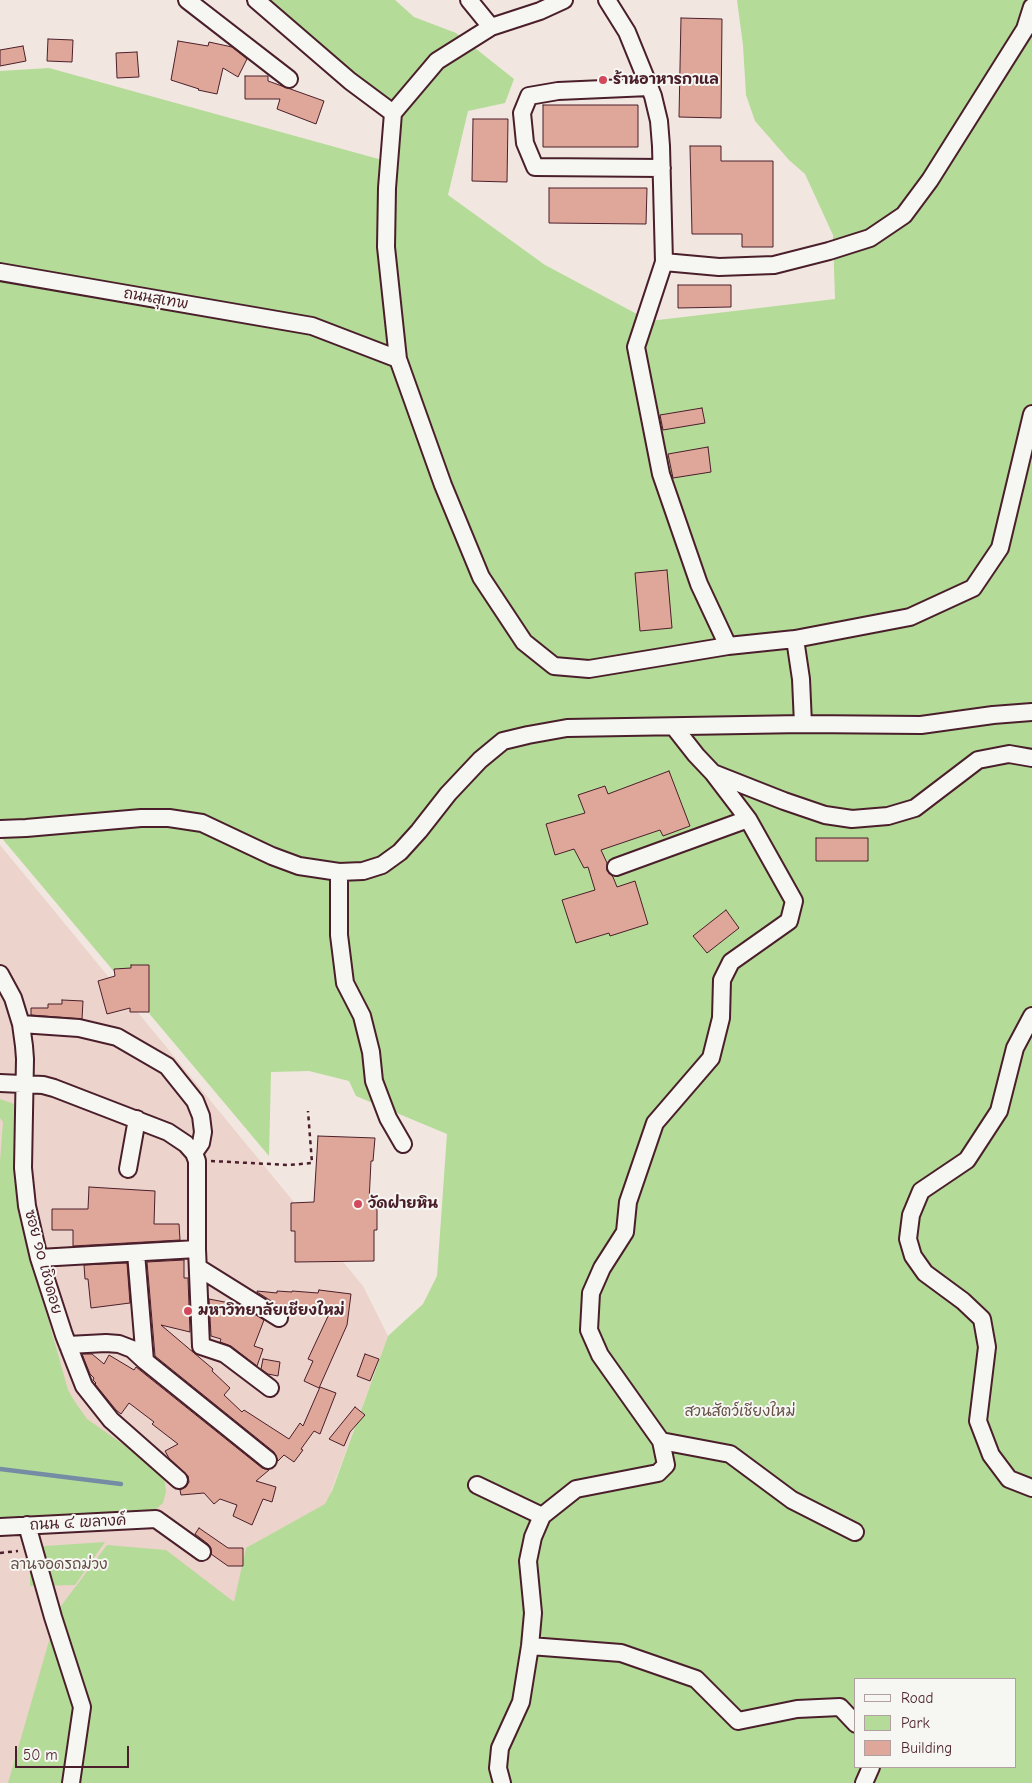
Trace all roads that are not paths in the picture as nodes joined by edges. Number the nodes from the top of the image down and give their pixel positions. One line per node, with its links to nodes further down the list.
1 (187, 0): 8 (street)
2 (256, 0): 10 (street)
3 (469, 0): 7 (street)
4 (564, 0): 7 (street)
5 (607, 0): 9 (street)
6 (1032, 7): 12 (street)
7 (491, 27): 10 (street)
8 (289, 79)
9 (649, 87): 11 (street); 11 (street)
10 (393, 113): 14 (street)
11 (662, 168): 12 (street)
12 (664, 262): 17 (street)
13 (0, 272): 14 (street, ถนนสุเทพ)
14 (398, 359): 17 (street)
15 (1032, 414): 16 (street)
16 (794, 638): 17 (street); 19 (street)
17 (728, 646)
18 (1032, 712): 19 (street)
19 (803, 724): 20 (street)
20 (674, 727): 22 (street); 26 (street)
21 (1032, 758): 22 (street)
22 (713, 773): 23 (street)
23 (748, 819): 25 (street); 44 (street)
24 (0, 829): 26 (street)
25 (616, 867)
26 (339, 872): 33 (street)
27 (0, 974): 29 (street, ซอย ๑๐ เชิงดอย)
28 (1032, 1016): 48 (street)
29 (21, 1024): 31 (street, ซอย ๑๐ เชิงดอย); 34 (street)
30 (0, 1083): 31 (street)
31 (25, 1084): 32 (street); 38 (street, ซอย ๑๐ เชิงดอย)
32 (137, 1119): 34 (street); 35 (street)
33 (403, 1144)
34 (195, 1157): 36 (street)
35 (128, 1169)
36 (197, 1249): 37 (street); 39 (street)
37 (136, 1253): 38 (street); 42 (street)
38 (39, 1258): 41 (street, ซอย ๑๐ เชิงดอย)
39 (199, 1268): 40 (street); 43 (street)
40 (279, 1318)
41 (68, 1345): 42 (street); 46 (street, ซอย ๑๐ เชิงดอย)
42 (145, 1361): 45 (street)
43 (270, 1388)
44 (661, 1441): 49 (street); 52 (street)
45 (268, 1460)
46 (179, 1480)
47 (477, 1484): 49 (street)
48 (1032, 1488)
49 (542, 1516): 54 (street)
50 (27, 1525): 51 (street, ถนน ๔ เขลางค์); 53 (street, ถนน ๔ เขลางค์); 57 (street)
51 (0, 1526)
52 (855, 1532)
53 (202, 1552)
54 (530, 1646): 55 (street); 58 (street)
55 (854, 1722)
56 (871, 1768): 59 (street)
57 (71, 1783)
58 (502, 1783)
59 (864, 1783)

